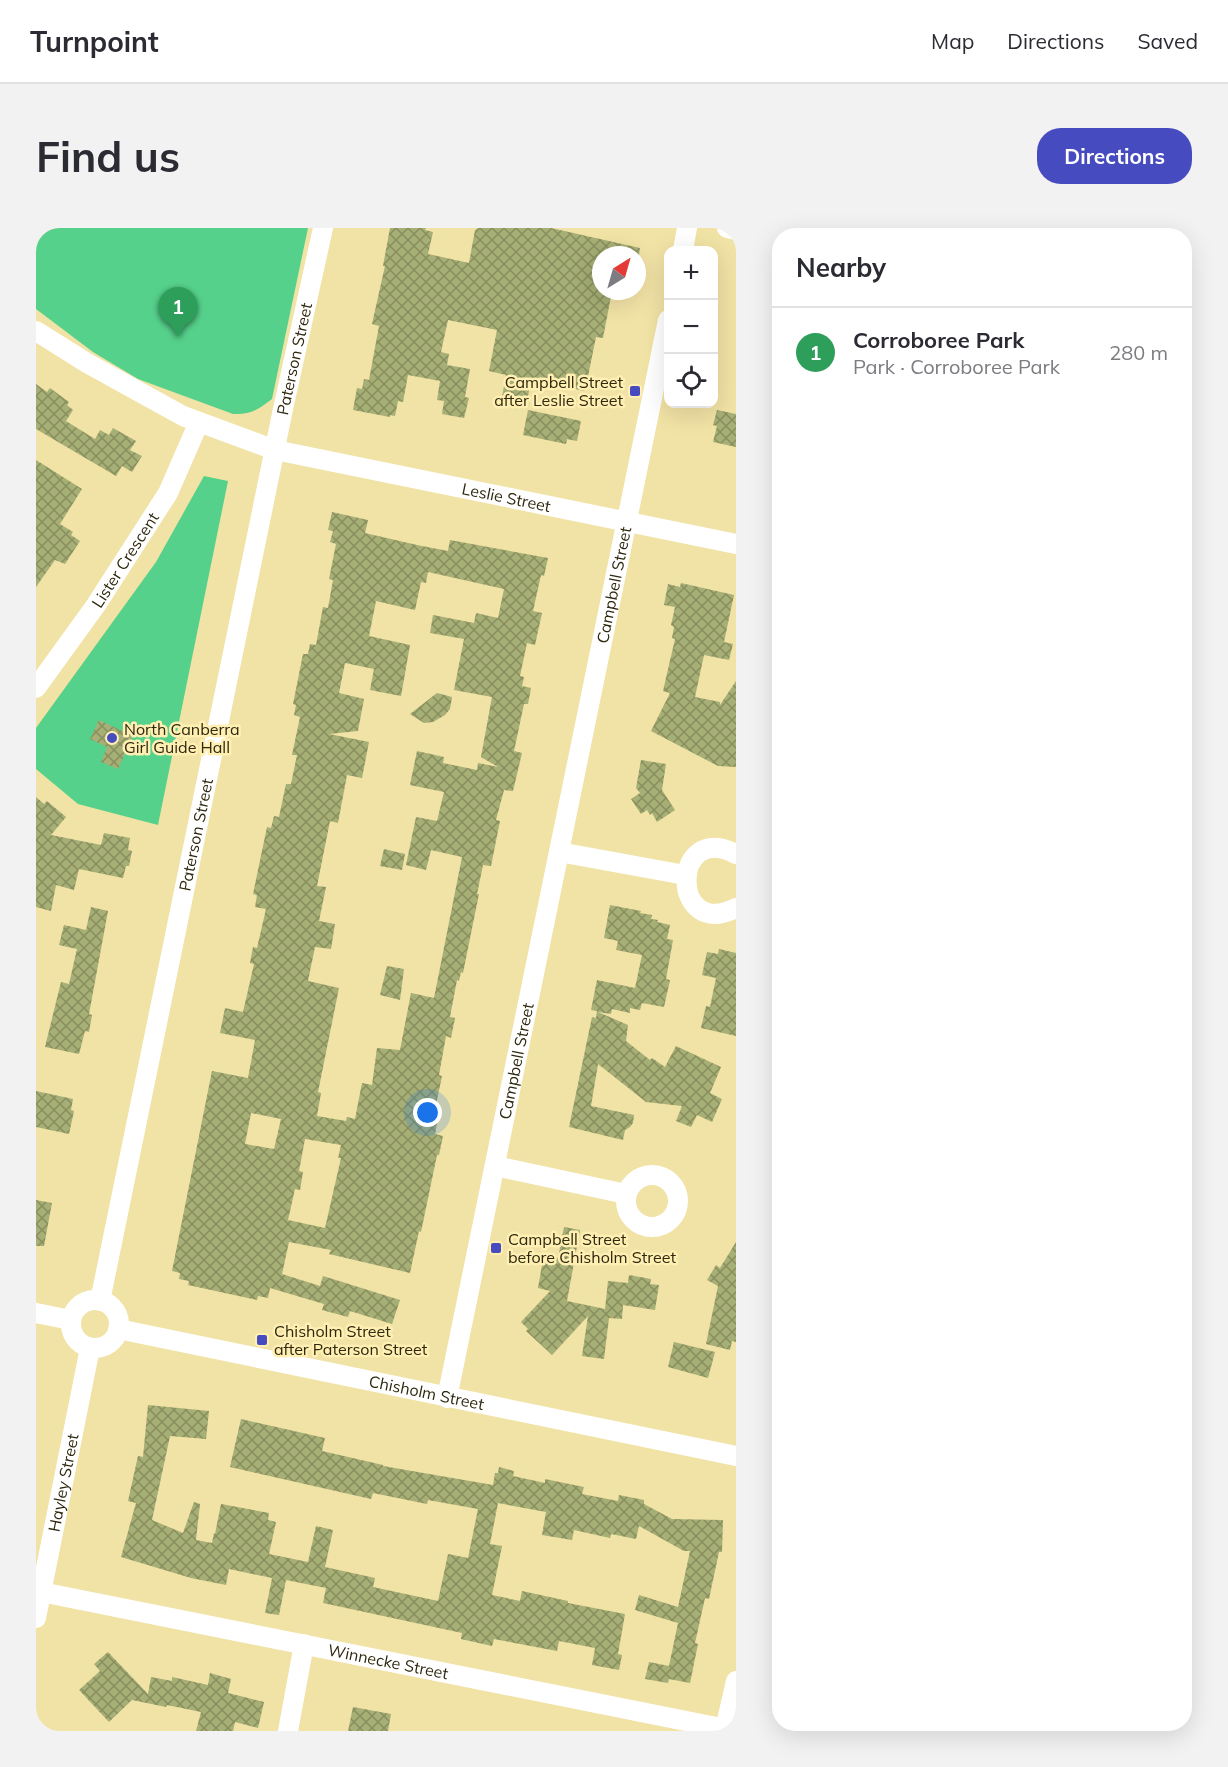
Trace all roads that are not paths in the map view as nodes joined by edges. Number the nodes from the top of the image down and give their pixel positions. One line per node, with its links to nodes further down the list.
1 (323, 228): 9 (street, Paterson Street)
2 (687, 228): 5 (street)
3 (727, 228): 4 (street)
4 (736, 230)
5 (684, 246)
6 (36, 331): 8 (street, Leslie Street)
7 (664, 344): 10 (street, Campbell Street)
8 (199, 422): 9 (street, Leslie Street); 12 (street, Lister Crescent)
9 (275, 450): 10 (street, Leslie Street); 19 (street, Paterson Street)
10 (627, 522): 11 (street, Leslie Street); 13 (street, Campbell Street)
11 (736, 544)
12 (36, 688)
13 (559, 852): 15 (street); 17 (street, Campbell Street)
14 (736, 854): 15 (street)
15 (686, 875): 16 (street)
16 (736, 908)
17 (495, 1166): 18 (street); 24 (street, Campbell Street)
18 (626, 1194)
19 (100, 1301): 21 (street); 22 (street)
20 (36, 1313): 21 (street)
21 (71, 1320): 23 (street)
22 (118, 1329): 23 (street); 24 (street, Chisholm Street)
23 (90, 1348): 26 (street, Hayley Street)
24 (447, 1398): 25 (street, Chisholm Street)
25 (736, 1456)
26 (41, 1592): 27 (street, Hayley Street); 28 (street, Winnecke Street)
27 (36, 1618)
28 (304, 1644): 30 (street, Winnecke Street); 31 (street)
29 (736, 1681): 30 (street)
30 (730, 1730)
31 (288, 1731)

